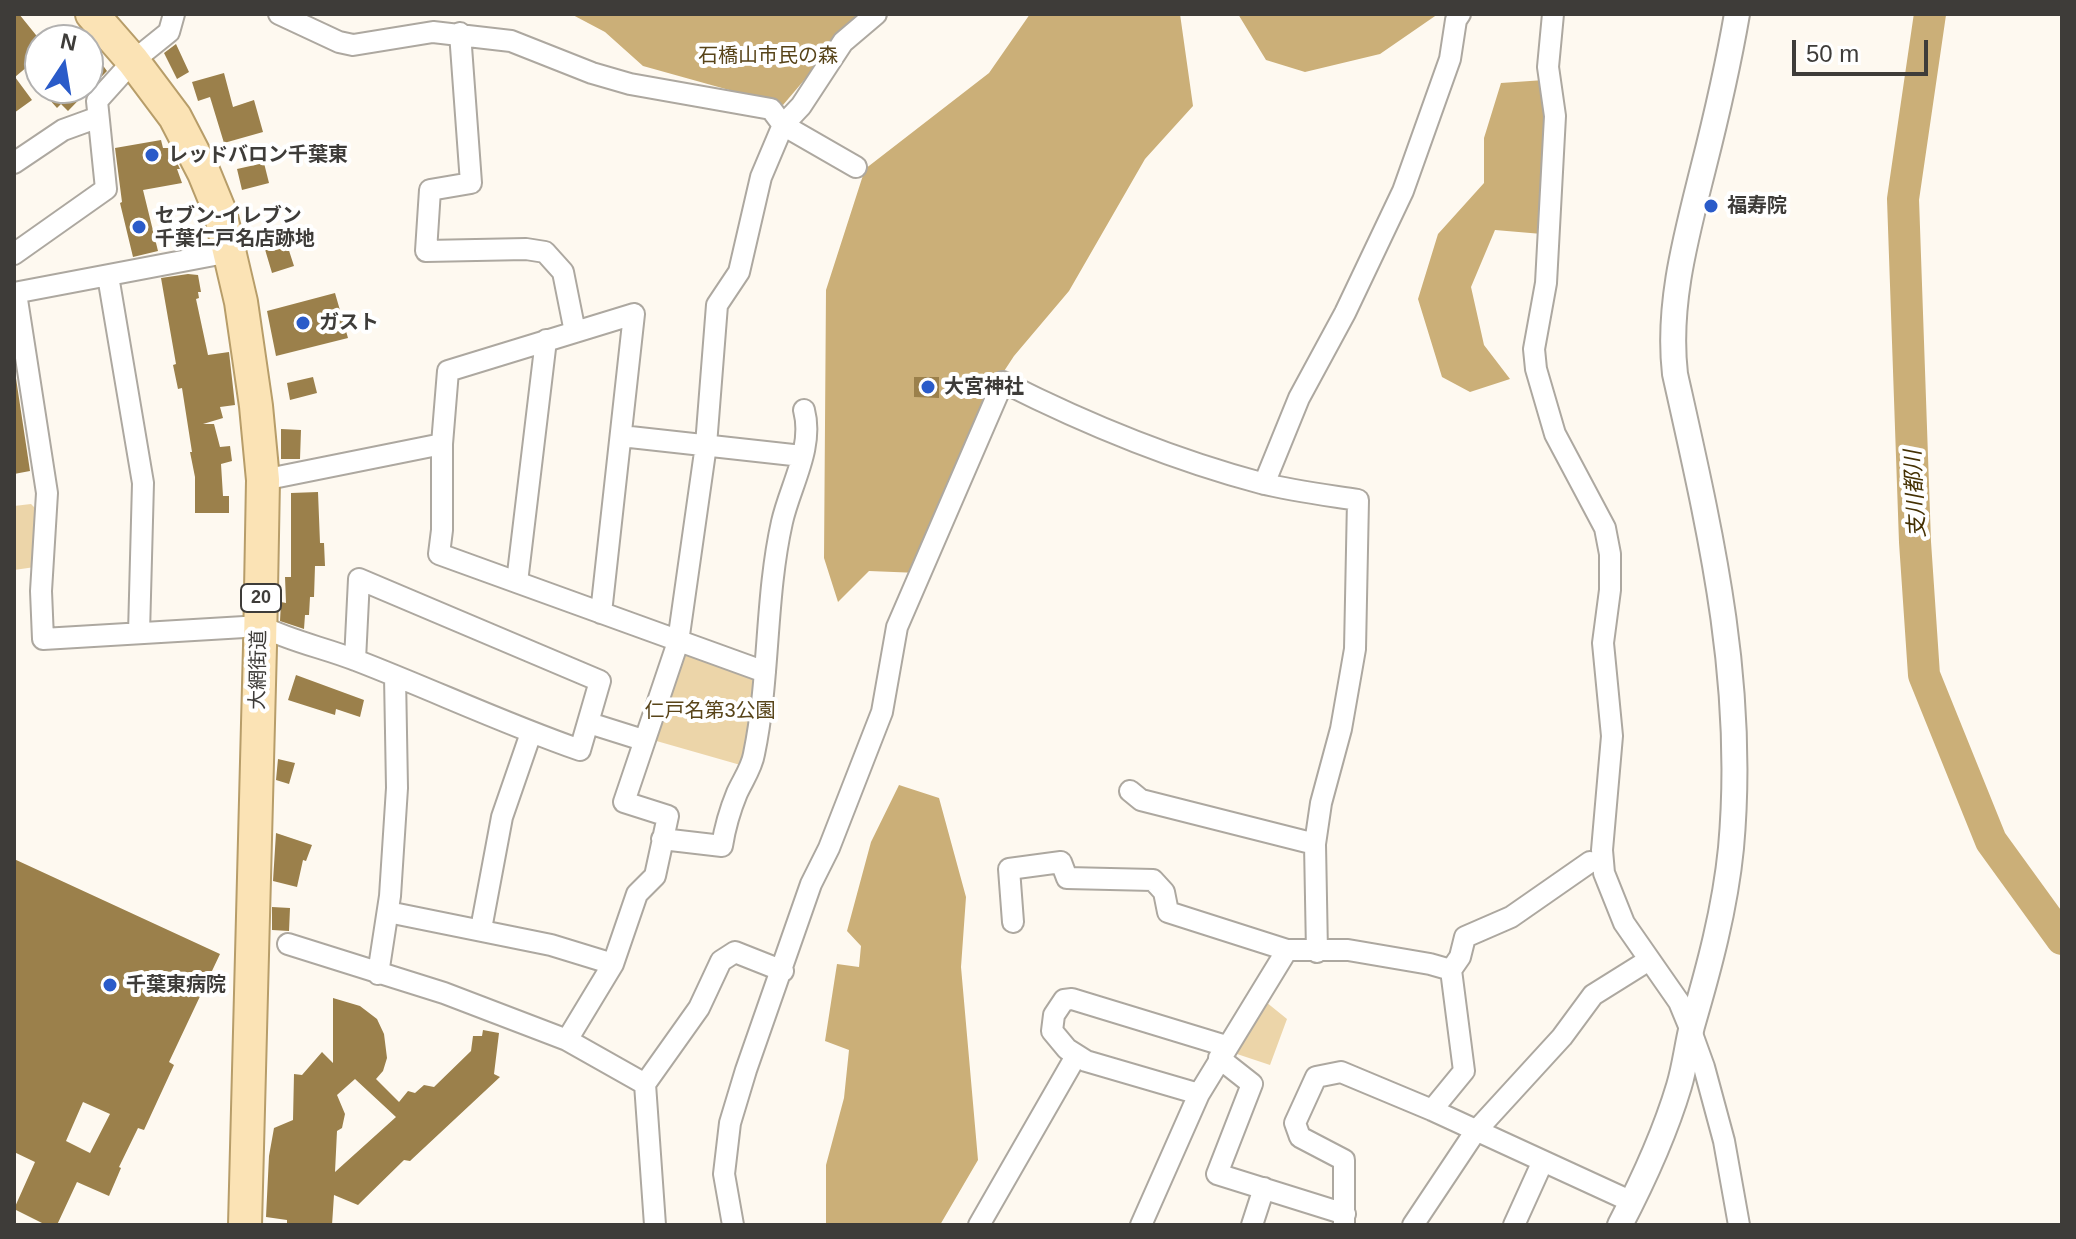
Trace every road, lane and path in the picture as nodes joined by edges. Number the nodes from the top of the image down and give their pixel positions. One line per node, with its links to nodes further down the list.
1 (92, 14): 9 (main road, 大網街道 / 20)
2 (174, 14): 9 (street)
3 (279, 14): 8 (street)
4 (876, 14): 11 (street)
5 (1460, 14): 26 (street)
6 (1553, 14): 48 (street)
7 (1737, 14): 53 (street)
8 (460, 33): 11 (street); 18 (street)
9 (133, 61): 10 (street); 14 (main road, 大網街道 / 20)
10 (96, 118): 12 (street); 15 (street)
11 (783, 125): 13 (street); 23 (street)
12 (14, 163)
13 (856, 167)
14 (230, 252): 16 (street); 25 (main road, 大網街道 / 20)
15 (14, 254)
16 (108, 276): 17 (street); 30 (street)
17 (15, 293): 30 (street)
18 (575, 332): 19 (street); 21 (street)
19 (546, 340): 22 (street); 27 (street)
20 (804, 410): 24 (street)
21 (621, 436): 23 (street); 28 (street)
22 (442, 444): 25 (street); 27 (street)
23 (706, 445): 24 (street); 31 (street)
24 (802, 456): 33 (street)
25 (263, 480): 29 (main road, 大網街道 / 20)
26 (1264, 484): 40 (street); 51 (street)
27 (517, 582): 28 (street)
28 (601, 613): 31 (street)
29 (261, 626): 30 (street); 32 (street); 65 (main road, 大網街道 / 20)
30 (139, 633)
31 (678, 642): 33 (street); 37 (street)
32 (355, 660): 34 (street); 35 (street)
33 (765, 672): 39 (street)
34 (395, 676): 36 (street); 42 (street)
35 (589, 723): 36 (street); 37 (street)
36 (531, 733): 44 (street)
37 (643, 740): 39 (street)
38 (1130, 791): 40 (street)
39 (662, 839): 49 (street)
40 (1315, 844): 47 (street)
41 (1590, 862): 50 (street)
42 (388, 912): 44 (street); 52 (street)
43 (1013, 922): 46 (street)
44 (481, 929): 49 (street)
45 (288, 944): 52 (street)
46 (1287, 950): 47 (street); 55 (street)
47 (1317, 952): 50 (street)
48 (1649, 960): 53 (street); 60 (street)
49 (613, 964): 54 (street)
50 (1451, 970): 59 (street)
51 (783, 971): 57 (street); 67 (street)
52 (378, 974): 54 (street)
53 (1691, 1031): 63 (street); 74 (street)
54 (567, 1040): 57 (street)
55 (1222, 1052): 56 (street); 58 (street); 62 (street)
56 (1076, 1056): 58 (street); 68 (street)
57 (645, 1084): 66 (street)
58 (1199, 1094): 69 (street)
59 (1432, 1110): 60 (street); 64 (street)
60 (1475, 1132): 61 (street); 71 (street)
61 (1543, 1161): 63 (street); 72 (street)
62 (1264, 1188): 64 (street); 70 (street)
63 (1630, 1201): 73 (street)
64 (1344, 1220)
65 (245, 1225)
66 (655, 1225)
67 (733, 1225)
68 (979, 1225)
69 (1141, 1225)
70 (1252, 1225)
71 (1413, 1225)
72 (1514, 1225)
73 (1620, 1225)
74 (1739, 1225)

